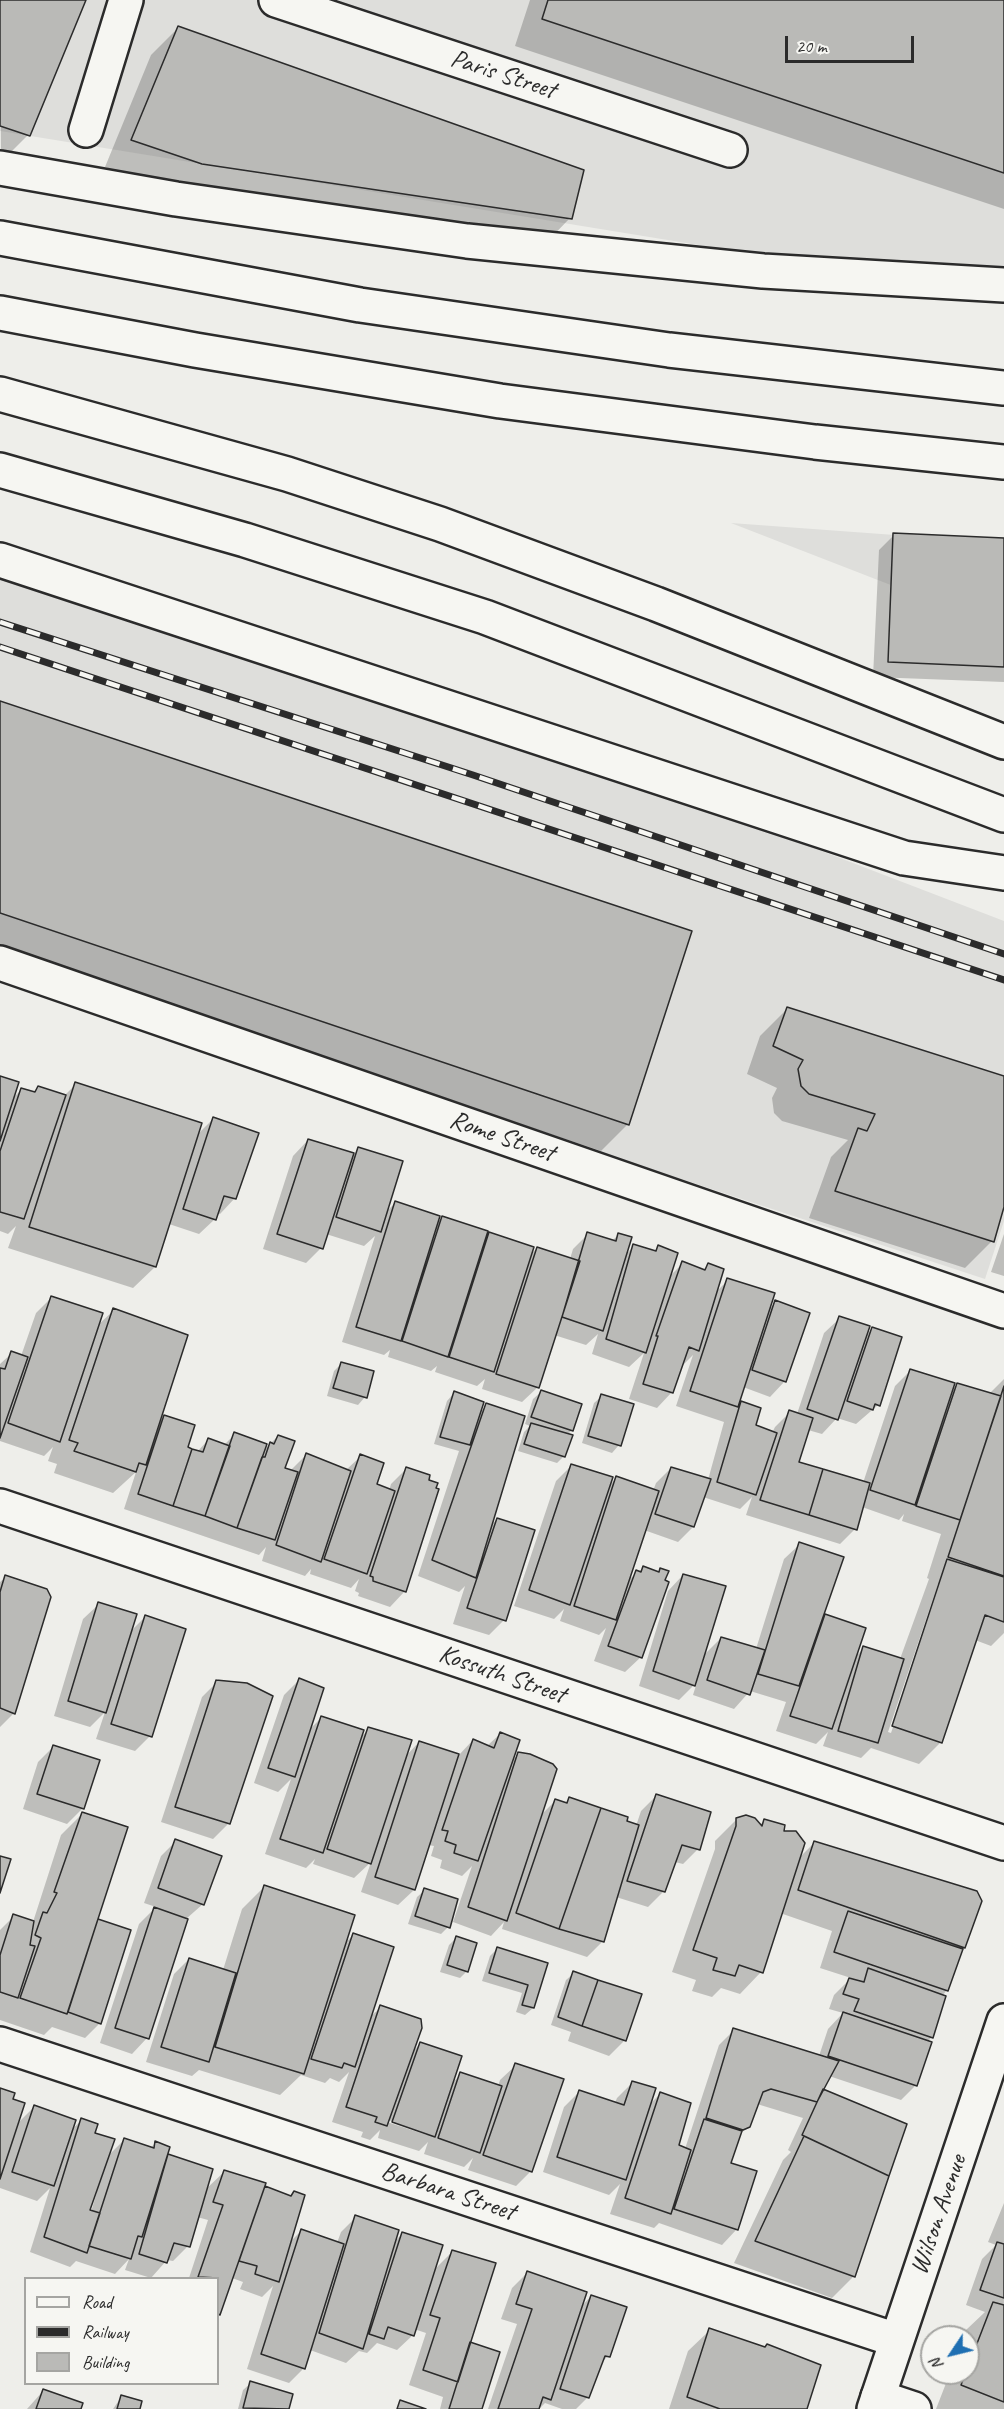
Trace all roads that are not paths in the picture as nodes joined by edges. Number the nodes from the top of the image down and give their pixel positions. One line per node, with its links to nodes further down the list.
1 (126, 0): 3 (main road)
2 (276, 0): 4 (main road, Paris Street)
3 (86, 130)
4 (730, 150)
5 (0, 168): 7 (main road)
6 (0, 238): 9 (main road)
7 (1004, 285)
8 (0, 313): 11 (main road)
9 (1004, 388)
10 (0, 394): 14 (main road)
11 (1004, 462)
12 (0, 470): 15 (main road)
13 (0, 560): 16 (main road)
14 (1004, 742)
15 (1004, 815)
16 (1004, 873)
17 (0, 963): 18 (main road, Rome Street)
18 (1004, 1311)
19 (0, 1506): 20 (main road, Kossuth Street)
20 (1004, 1843)
21 (1004, 2021): 23 (main road, Wilson Avenue)
22 (0, 2044): 23 (main road, Barbara Street)
23 (896, 2340): 24 (main road, Wilson Avenue)
24 (876, 2403): 25 (main road)
25 (914, 2409)

